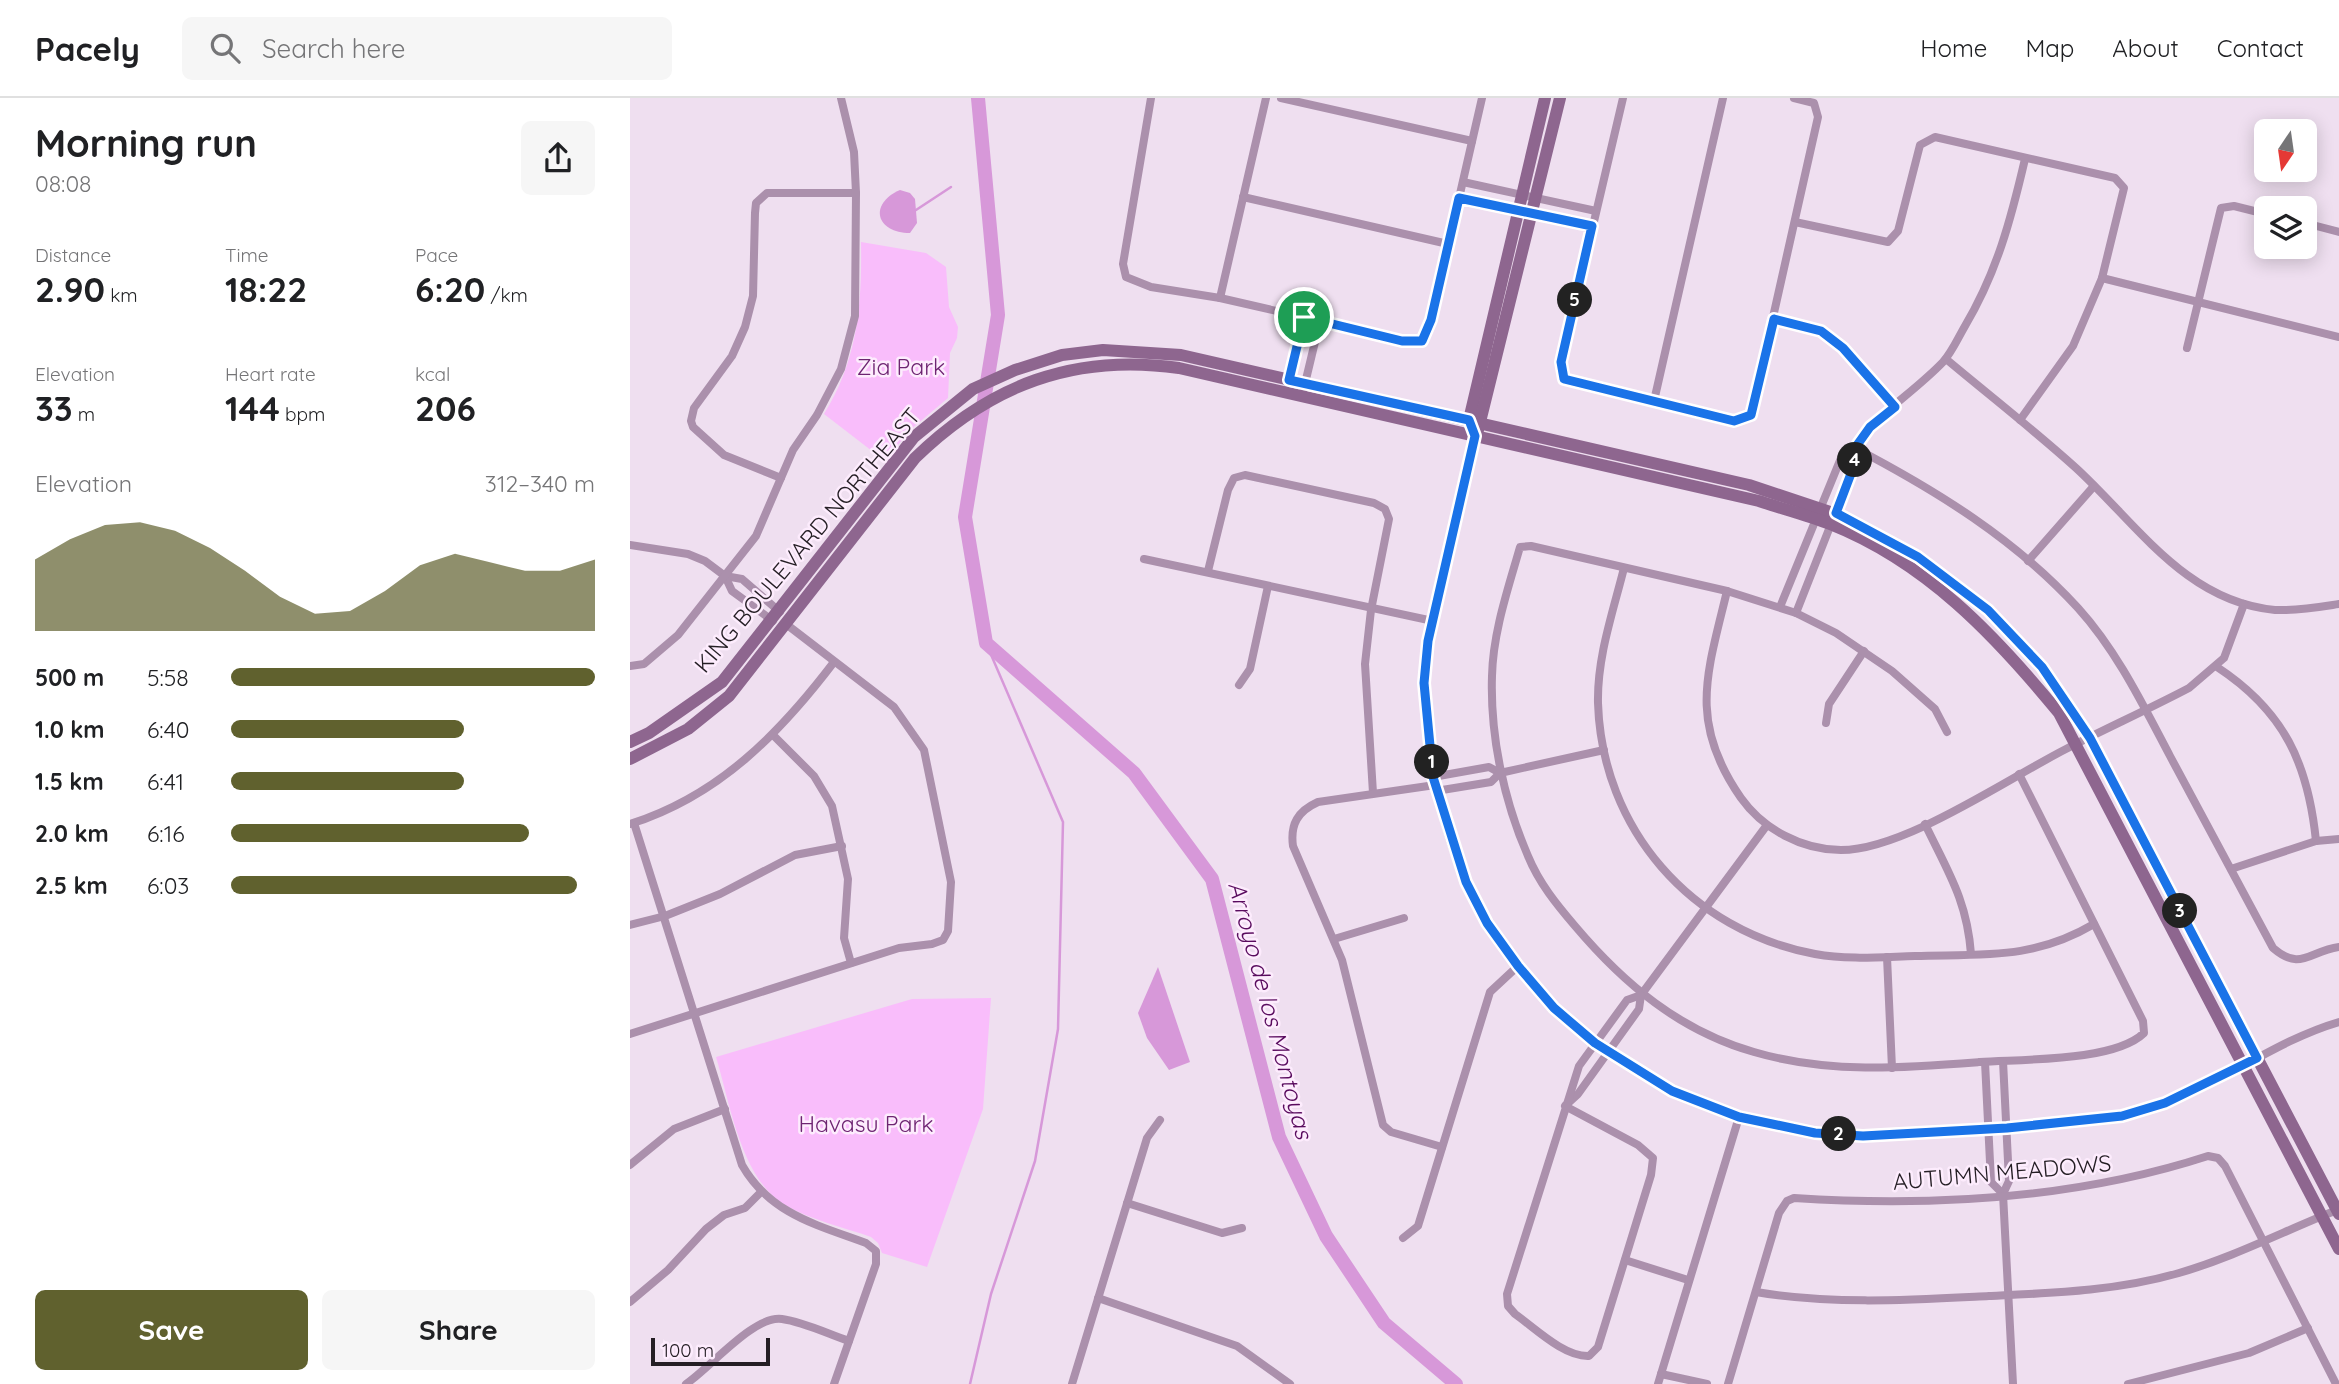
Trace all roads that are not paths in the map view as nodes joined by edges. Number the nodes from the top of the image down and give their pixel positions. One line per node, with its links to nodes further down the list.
1 (841, 98): 14 (street)
2 (1152, 98): 29 (street)
3 (1266, 98): 16 (street)
4 (1281, 98): 11 (street)
5 (1482, 98): 11 (street)
6 (1545, 98): 15 (street)
7 (1559, 98): 18 (street)
8 (1623, 98): 20 (street)
9 (1723, 98): 39 (street)
10 (1794, 98): 23 (street)
11 (1472, 141): 13 (street)
12 (2025, 159): 23 (street); 28 (street); 36 (street)
13 (1463, 182): 15 (street); 17 (street)
14 (856, 193): 45 (street); 45 (street)
15 (1522, 195): 18 (street); 19 (street)
16 (1243, 197): 27 (street); 29 (street)
17 (1459, 198): 19 (street); 27 (street)
18 (1536, 199): 20 (street); 22 (street)
19 (1518, 209): 22 (street); 42 (street)
20 (1596, 211): 24 (street)
21 (2254, 211): 30 (street)
22 (1532, 212): 24 (street); 42 (street)
23 (1795, 222): 32 (street)
24 (1592, 226): 39 (street)
25 (2317, 226): 26 (street)
26 (2339, 232)
27 (1448, 244): 33 (street)
28 (2102, 278): 30 (street); 41 (street)
29 (1220, 298): 31 (street)
30 (2199, 303): 34 (street); 35 (street)
31 (1304, 317): 33 (street); 37 (street)
32 (1774, 319): 39 (street); 40 (street)
33 (1320, 321): 38 (street)
34 (2339, 337)
35 (2187, 348)
36 (1945, 359): 40 (street); 41 (street)
37 (1288, 386): 38 (street, KING BOULEVARD NORTHEAST); 60 (street, KING BOULEVARD NORTHEAST); 65 (street, KING BOULEVARD NORTHEAST)
38 (1304, 390): 42 (street, KING BOULEVARD NORTHEAST); 43 (street, KING BOULEVARD NORTHEAST)
39 (1654, 401)
40 (1895, 407): 44 (street)
41 (2020, 420): 46 (street)
42 (1475, 422): 43 (street); 47 (street, KING BOULEVARD NORTHEAST)
43 (1475, 436): 47 (street, KING BOULEVARD NORTHEAST); 64 (street)
44 (1855, 448): 47 (street); 48 (street); 51 (street)
45 (781, 478): 54 (street)
46 (2094, 486): 51 (street); 57 (street)
47 (1818, 514): 48 (street, KING BOULEVARD NORTHEAST); 59 (street)
48 (1833, 519): 62 (street); 75 (street, KING BOULEVARD NORTHEAST); 77 (street, KING BOULEVARD NORTHEAST)
49 (630, 545): 54 (street)
50 (1144, 559): 53 (street)
51 (2028, 561): 71 (street)
52 (1624, 568): 56 (street); 78 (street); 80 (street)
53 (1208, 571): 55 (street); 61 (street)
54 (725, 576): 60 (street); 63 (street); 68 (street)
55 (1268, 586): 61 (street); 70 (street)
56 (1727, 591): 59 (street); 86 (street)
57 (2244, 604): 58 (street); 69 (street)
58 (2339, 604)
59 (1780, 607): 62 (street)
60 (779, 609): 63 (street, KING BOULEVARD NORTHEAST); 65 (street)
61 (1371, 610): 64 (street); 83 (street)
62 (1796, 613): 66 (street)
63 (770, 621): 65 (street); 76 (street, KING BOULEVARD NORTHEAST)
64 (1433, 621): 82 (street)
65 (786, 624): 67 (street); 79 (street, KING BOULEVARD NORTHEAST)
66 (1864, 651): 72 (street); 73 (street)
67 (834, 662): 74 (street); 100 (street)
68 (630, 666)
69 (2217, 667): 71 (street); 88 (street)
70 (1239, 685)
71 (2146, 710): 75 (street); 90 (street)
72 (1826, 723)
73 (1947, 732)
74 (774, 736): 84 (street); 89 (street)
75 (2090, 738): 77 (street); 108 (street, KING BOULEVARD NORTHEAST)
76 (630, 742)
77 (2076, 744): 81 (street); 111 (street, KING BOULEVARD NORTHEAST)
78 (1604, 750): 80 (street); 91 (street)
79 (630, 760)
80 (1500, 773): 82 (street); 82 (street); 102 (street)
81 (2020, 774): 85 (street); 94 (street)
82 (1435, 784): 83 (street); 101 (street)
83 (1373, 793): 96 (street)
84 (632, 823): 92 (street)
85 (1925, 824): 86 (street); 98 (street)
86 (1768, 825): 91 (street)
87 (2339, 839): 88 (street)
88 (2316, 841): 90 (street)
89 (842, 846): 92 (street); 100 (street)
90 (2231, 869): 97 (street)
91 (1705, 907): 99 (street); 102 (street)
92 (665, 916): 95 (street); 103 (street)
93 (1404, 919): 96 (street)
94 (2094, 924): 98 (street); 110 (street)
95 (630, 925)
96 (1334, 939): 119 (street)
97 (2339, 947)
98 (1971, 954): 99 (street)
99 (1887, 957): 112 (street)
100 (851, 963): 103 (street)
101 (1518, 966): 106 (street); 119 (street)
102 (1641, 995): 106 (street); 107 (street); 112 (street)
103 (694, 1012): 105 (street); 114 (street)
104 (2339, 1022): 108 (street)
105 (630, 1034)
106 (1595, 1043): 107 (street); 113 (street)
107 (1606, 1051): 113 (street); 115 (street)
108 (2257, 1058): 111 (street); 124 (street, KING BOULEVARD NORTHEAST)
109 (1985, 1062): 110 (street); 112 (street); 117 (street)
110 (2003, 1062): 118 (street)
111 (2242, 1065): 118 (street); 125 (street, KING BOULEVARD NORTHEAST)
112 (1892, 1068)
113 (1565, 1106): 130 (street); 130 (street)
114 (725, 1109): 120 (street); 121 (street)
115 (1739, 1117): 117 (street); 131 (street)
116 (1160, 1119): 123 (street)
117 (1990, 1128): 118 (street); 122 (street)
118 (2007, 1128): 122 (street)
119 (1442, 1147): 127 (street)
120 (630, 1165)
121 (761, 1192): 135 (street); 137 (street)
122 (2003, 1195): 128 (street, AUTUMN MEADOWS); 132 (street, AUTUMN MEADOWS); 133 (street)
123 (1127, 1203): 126 (street); 134 (street)
124 (2338, 1212): 125 (street)
125 (2322, 1216): 128 (street); 129 (street, KING BOULEVARD NORTHEAST)
126 (1242, 1228)
127 (1403, 1238)
128 (2265, 1243): 133 (street); 136 (street)
129 (2339, 1249)
130 (1625, 1261): 131 (street)
131 (1688, 1280): 138 (street)
132 (1756, 1292): 133 (street); 145 (street)
133 (2008, 1295): 146 (street)
134 (1098, 1298): 141 (street); 142 (street)
135 (630, 1302)
136 (2308, 1328): 147 (street); 148 (street)
137 (849, 1341): 139 (street); 140 (street)
138 (1661, 1374): 143 (street); 144 (street)
139 (686, 1384)
140 (834, 1384)
141 (1072, 1384)
142 (1290, 1384)
143 (1658, 1384)
144 (1707, 1384)
145 (1728, 1384)
146 (2013, 1384)
147 (2128, 1384)
148 (2336, 1384)

